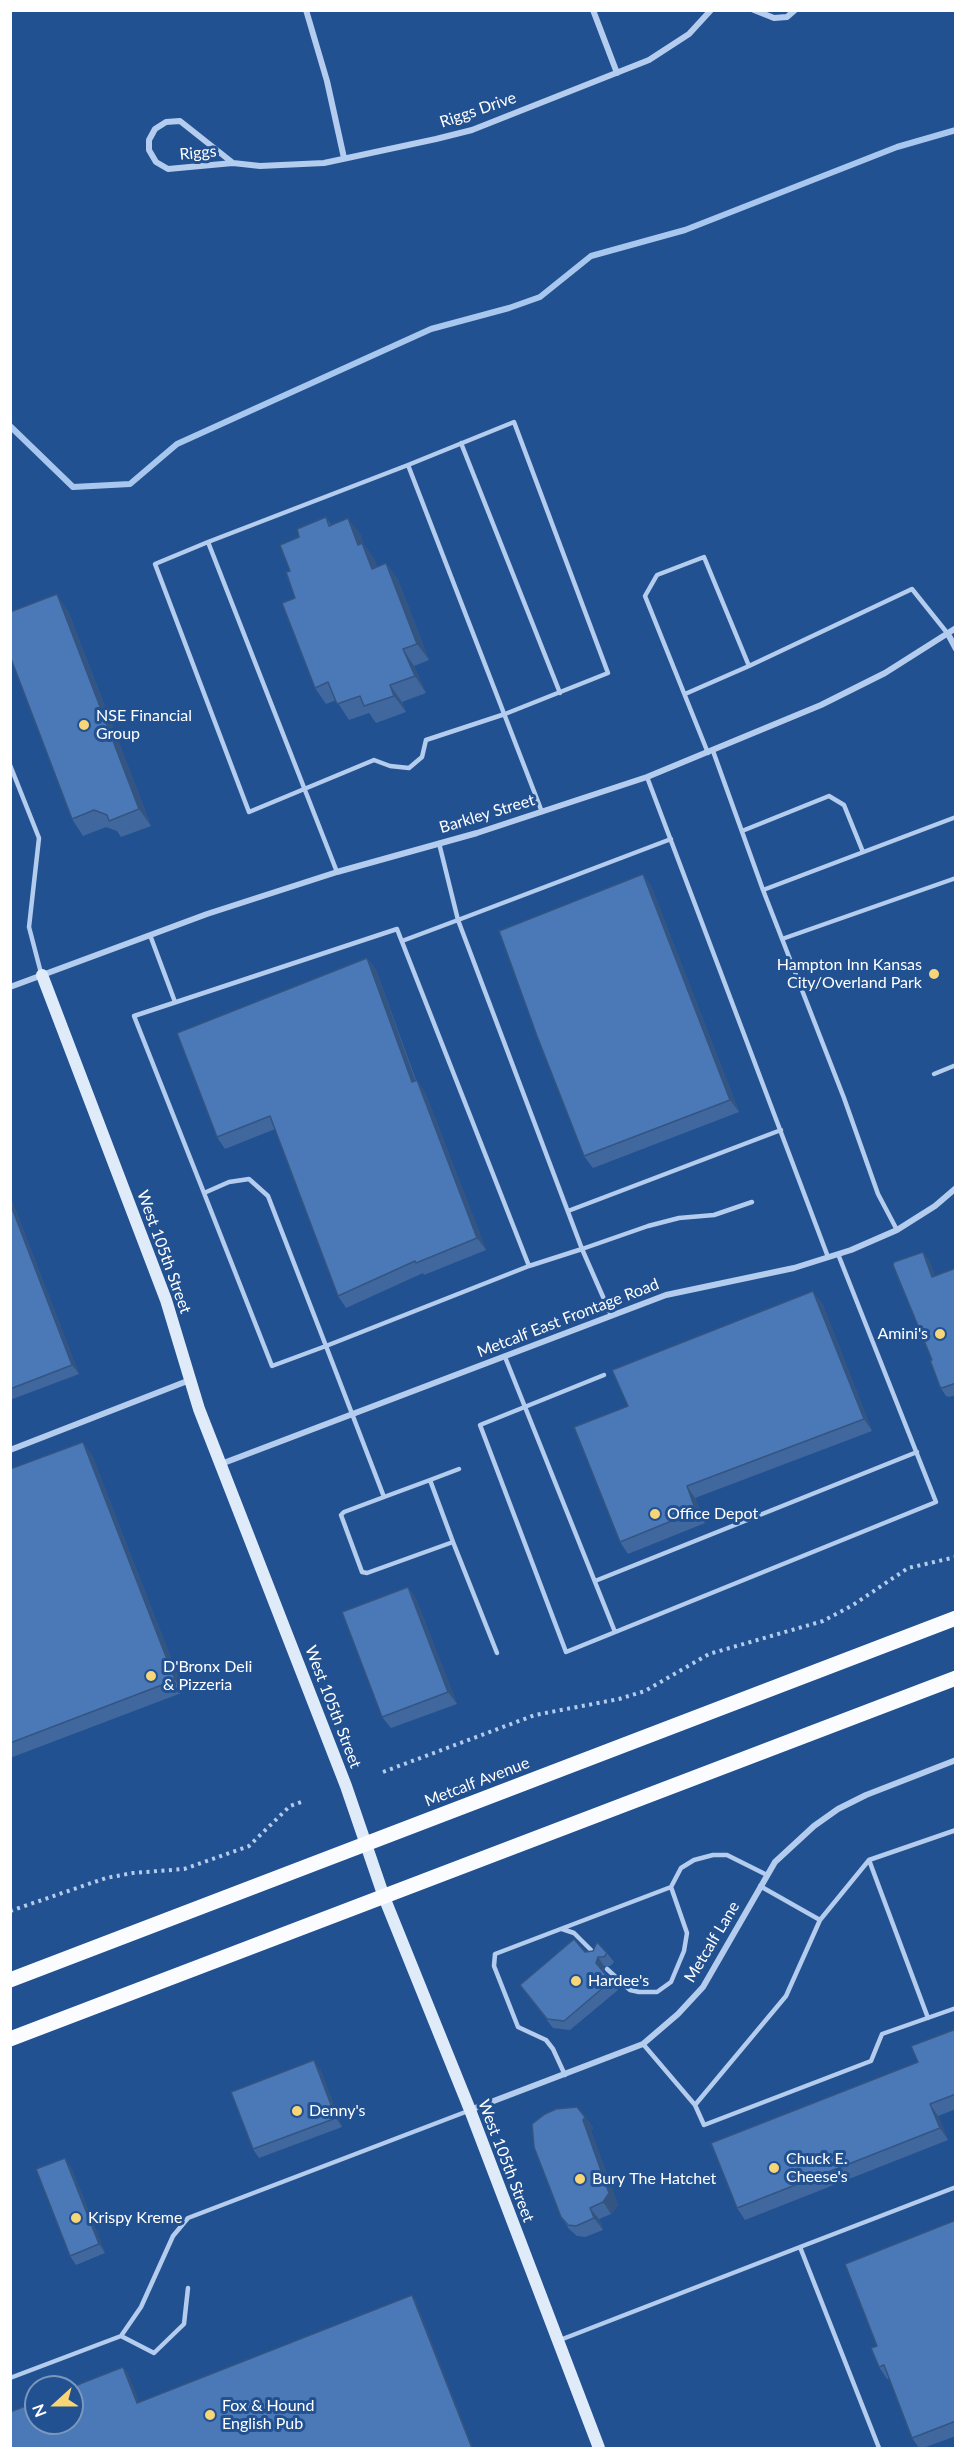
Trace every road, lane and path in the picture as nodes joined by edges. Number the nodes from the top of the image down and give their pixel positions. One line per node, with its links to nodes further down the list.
1 (306, 10): 7 (street)
2 (593, 10): 6 (street)
3 (711, 10): 6 (street, Riggs Drive)
4 (754, 10): 5 (street)
5 (795, 10)
6 (617, 73): 7 (street, Riggs Drive)
7 (344, 158): 8 (street, Riggs)
8 (233, 164): 8 (street, Riggs)
9 (461, 443): 10 (lane); 16 (lane); 16 (lane)
10 (408, 465): 11 (lane); 18 (lane)
11 (208, 542): 22 (lane); 22 (lane)
12 (956, 628): 13 (street, Barkley Street)
13 (948, 634): 14 (street); 15 (lane); 19 (street, Barkley Street)
14 (956, 649)
15 (749, 666): 17 (lane); 17 (lane)
16 (560, 693): 18 (lane)
17 (684, 694): 19 (lane)
18 (504, 714): 22 (lane); 23 (lane)
19 (710, 752): 21 (street, Barkley Street); 25 (lane)
20 (10, 765): 36 (lane)
21 (647, 777): 23 (street, Barkley Street); 26 (lane)
22 (305, 790): 29 (lane)
23 (542, 812): 27 (street, Barkley Street)
24 (956, 817): 28 (lane)
25 (742, 831): 28 (lane); 31 (lane)
26 (671, 839): 32 (lane); 41 (lane)
27 (439, 843): 29 (street, Barkley Street); 32 (lane)
28 (863, 852): 31 (lane)
29 (337, 872): 33 (street, Barkley Street)
30 (956, 878): 34 (lane)
31 (763, 890): 34 (lane)
32 (459, 920): 35 (lane); 45 (lane)
33 (150, 935): 36 (street, Barkley Street); 38 (lane)
34 (783, 939): 46 (lane)
35 (402, 941): 38 (lane); 50 (lane)
36 (42, 975): 37 (street, Barkley Street); 55 (street, West 105th Street)
37 (10, 987)
38 (175, 1002): 43 (lane)
39 (956, 1065): 40 (lane)
40 (934, 1074)
41 (781, 1130): 45 (lane); 49 (lane)
42 (956, 1188): 46 (street, Metcalf East Frontage Road)
43 (204, 1193): 52 (lane); 52 (lane)
44 (752, 1202): 47 (lane)
45 (568, 1210): 47 (lane)
46 (897, 1230): 48 (street, Metcalf East Frontage Road)
47 (582, 1249): 50 (lane); 51 (lane)
48 (838, 1254): 49 (street, Metcalf East Frontage Road); 59 (lane)
49 (828, 1257): 51 (street, Metcalf East Frontage Road)
50 (529, 1266): 52 (lane)
51 (611, 1314): 53 (street, Metcalf East Frontage Road)
52 (326, 1346): 57 (lane)
53 (506, 1357): 56 (lane); 57 (street, Metcalf East Frontage Road)
54 (604, 1375): 56 (lane)
55 (190, 1380): 58 (street); 60 (street, West 105th Street)
56 (525, 1407): 66 (lane); 68 (lane)
57 (351, 1415): 60 (street, Metcalf East Frontage Road); 63 (lane)
58 (10, 1450)
59 (916, 1452): 66 (lane); 68 (lane)
60 (220, 1464): 75 (street, West 105th Street)
61 (459, 1469): 62 (lane)
62 (430, 1480): 63 (lane); 64 (lane)
63 (384, 1497): 64 (lane)
64 (453, 1542): 69 (lane)
65 (956, 1557): 72 (path)
66 (595, 1581): 68 (lane)
67 (956, 1618): 75 (main road, Metcalf Avenue)
68 (615, 1632)
69 (497, 1653)
70 (956, 1678): 80 (main road)
71 (956, 1760): 77 (street, Metcalf Lane)
72 (383, 1772)
73 (304, 1801): 81 (path)
74 (956, 1830): 76 (lane)
75 (366, 1844): 80 (street, West 105th Street); 86 (main road, Metcalf Avenue)
76 (869, 1860): 82 (lane); 88 (lane)
77 (767, 1875): 78 (street, Metcalf Lane); 79 (lane)
78 (760, 1886): 82 (lane); 90 (street, Metcalf Lane)
79 (671, 1887): 83 (lane); 85 (lane)
80 (384, 1897): 89 (main road); 93 (street, West 105th Street)
81 (10, 1911)
82 (820, 1920): 92 (lane)
83 (561, 1929): 84 (lane); 91 (lane)
84 (597, 1956)
85 (606, 1969)
86 (10, 1980)
87 (956, 2008): 88 (lane)
88 (928, 2018): 92 (lane)
89 (10, 2039)
90 (643, 2044): 91 (street, Metcalf Lane); 92 (lane)
91 (565, 2074): 93 (street, Metcalf Lane)
92 (694, 2105)
93 (470, 2110): 97 (lane); 98 (street, West 105th Street)
94 (956, 2187): 95 (lane)
95 (800, 2247): 98 (lane); 101 (lane)
96 (188, 2288): 97 (lane)
97 (122, 2336): 99 (lane)
98 (557, 2341): 100 (street, West 105th Street)
99 (10, 2378)
100 (599, 2448)
101 (879, 2448)

